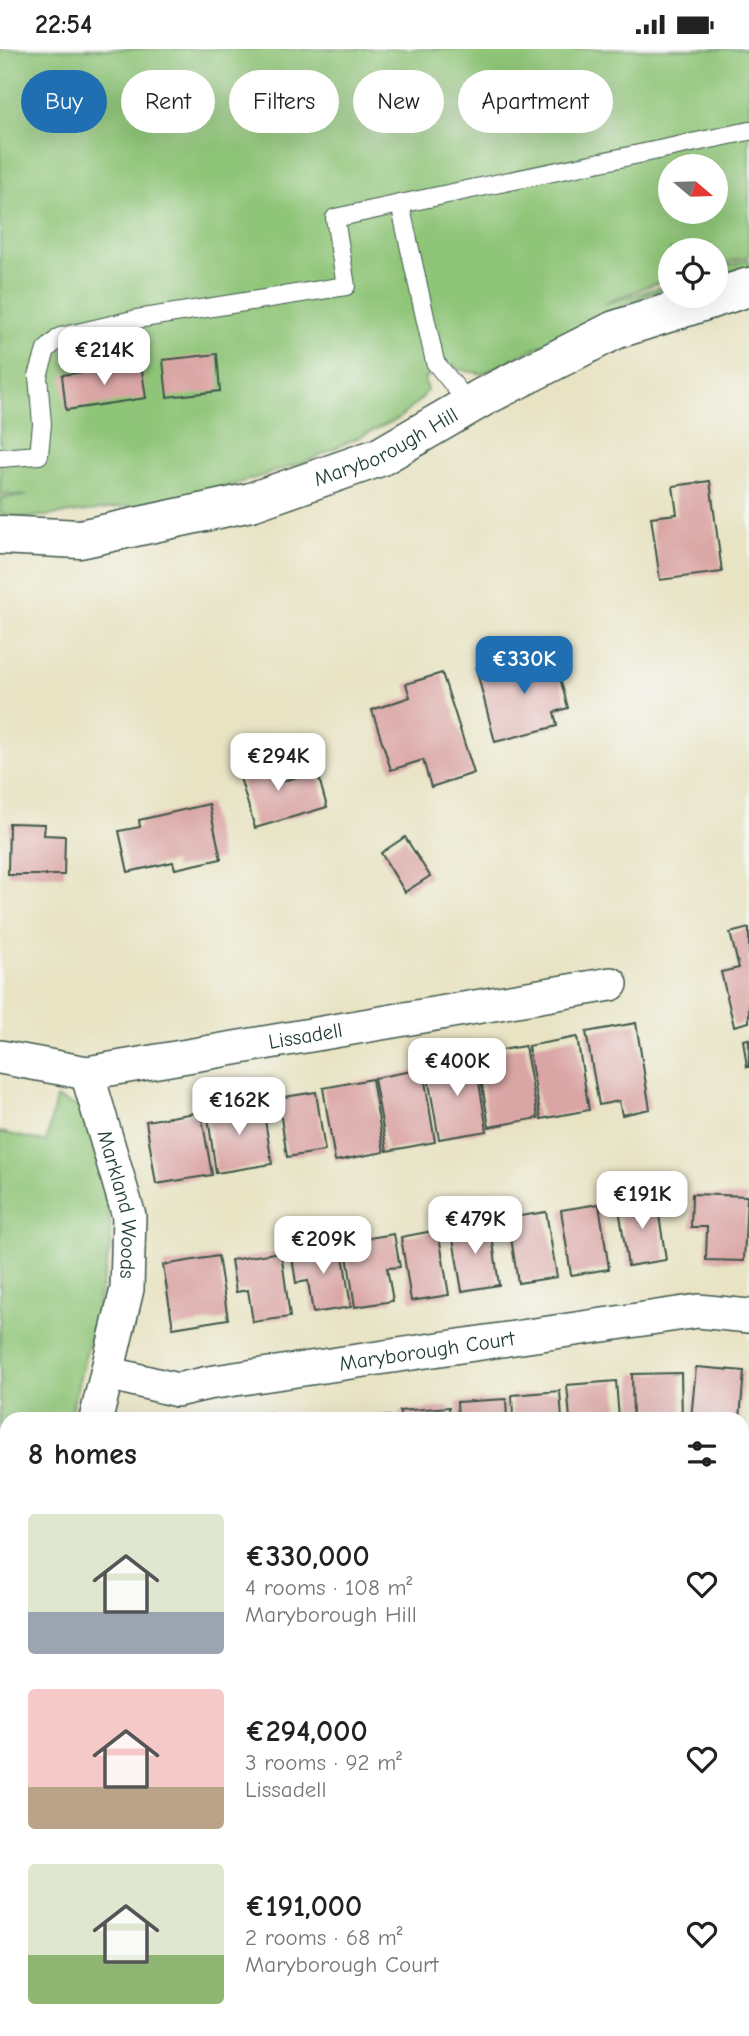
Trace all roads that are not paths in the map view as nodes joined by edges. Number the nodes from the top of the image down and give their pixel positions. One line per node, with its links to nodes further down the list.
1 (749, 131): 2 (lane)
2 (400, 204): 4 (lane); 5 (lane)
3 (749, 287): 4 (street, Maryborough Hill)
4 (470, 405): 6 (street, Maryborough Hill)
5 (0, 458)
6 (0, 535)
7 (611, 984): 9 (street, Lissadell)
8 (0, 1057): 9 (street, Lissadell)
9 (87, 1073): 11 (street, Markland Woods)
10 (749, 1316): 11 (street, Maryborough Court)
11 (108, 1373): 12 (street, Markland Woods)
12 (98, 1412)

